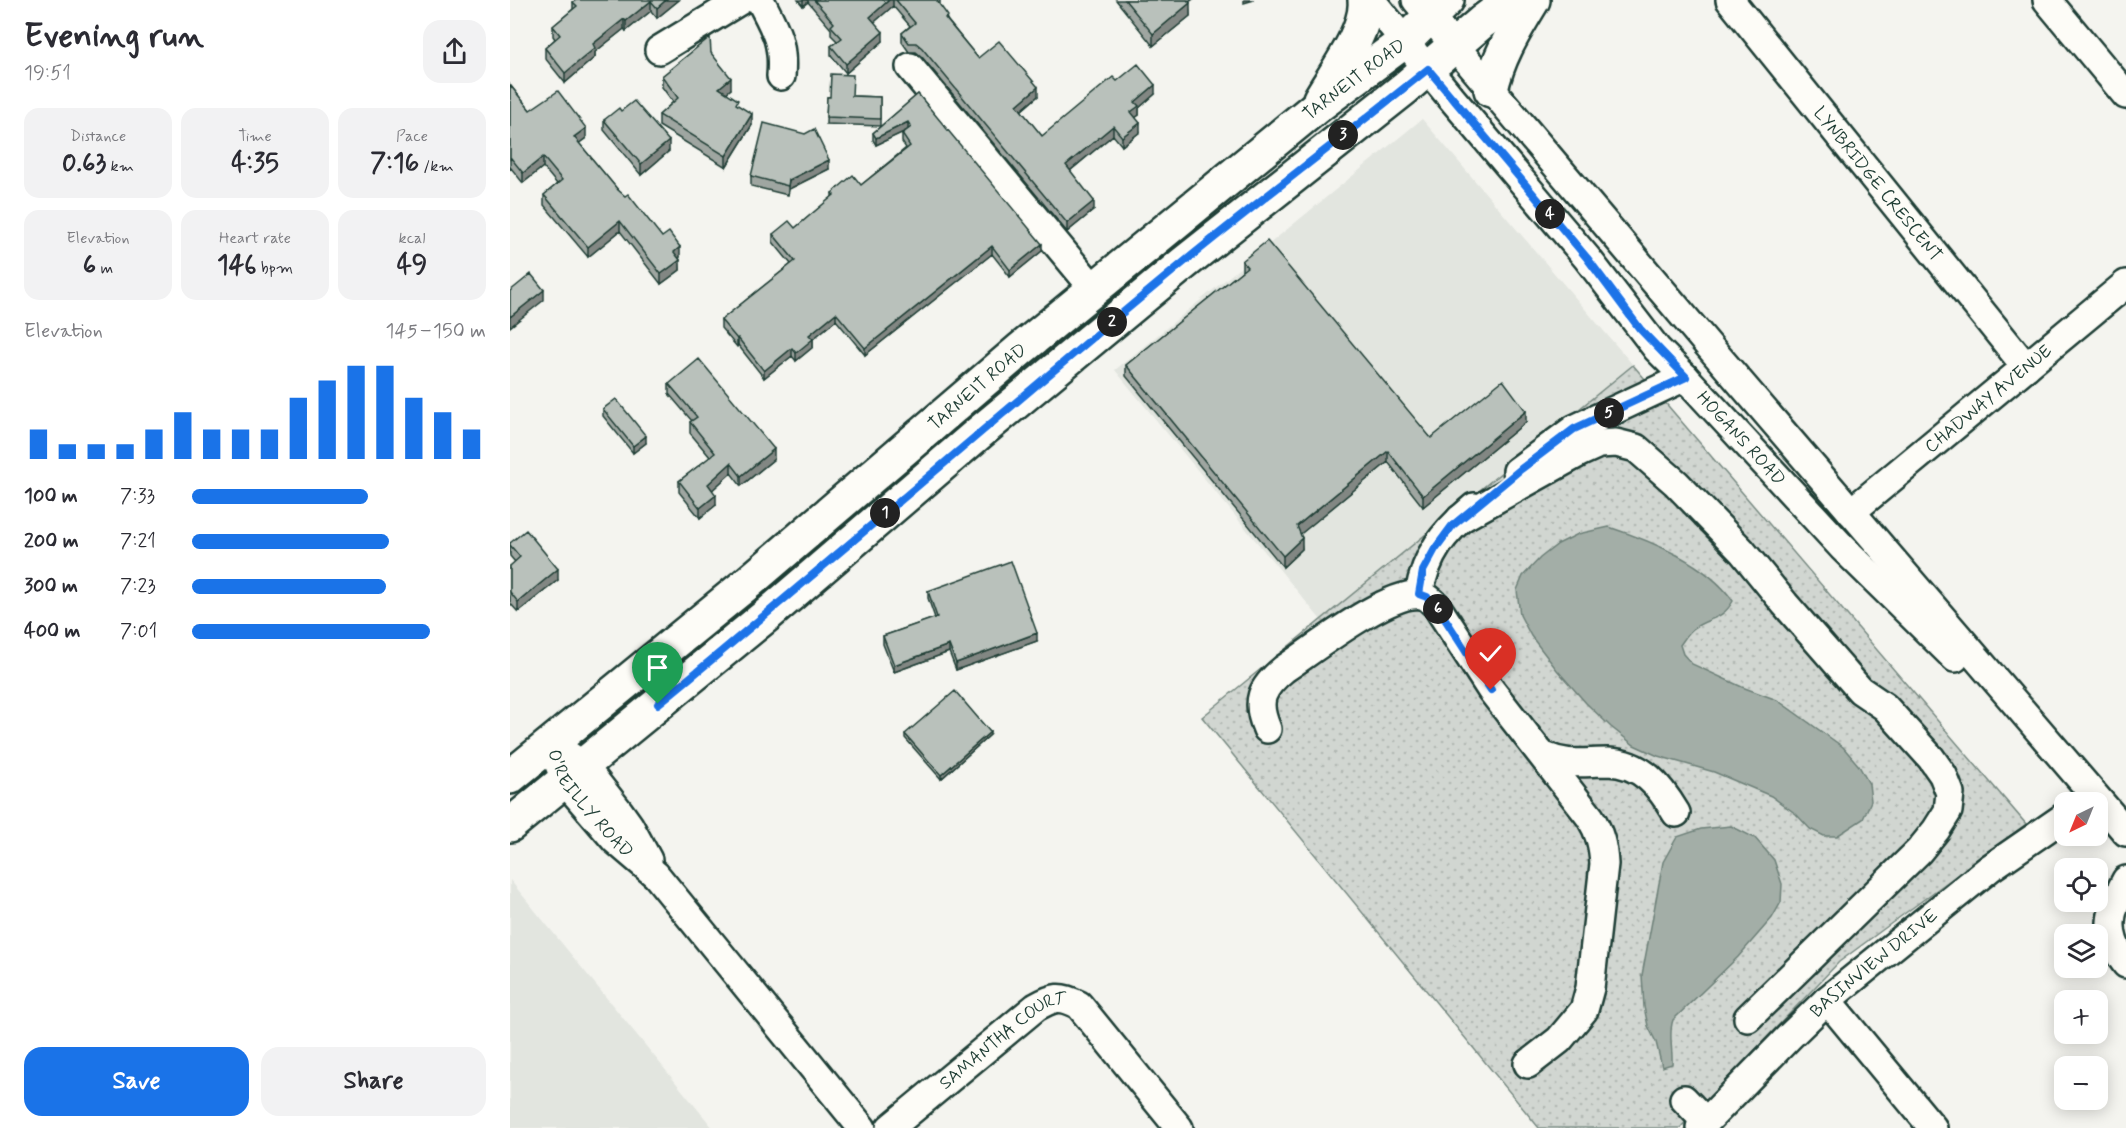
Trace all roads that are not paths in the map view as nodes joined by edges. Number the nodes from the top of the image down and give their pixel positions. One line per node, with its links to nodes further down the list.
1 (741, 0): 12 (street)
2 (760, 0): 15 (street)
3 (1365, 0): 18 (main road)
4 (1371, 0): 10 (street, HOGANS ROAD)
5 (1511, 0): 11 (main road, TARNEIT ROAD)
6 (1533, 0): 16 (main road)
7 (1730, 0): 23 (street, LYNBRIDGE CRESCENT)
8 (2047, 0): 17 (street)
9 (1431, 6): 10 (main road, TARNEIT ROAD); 11 (street, HOGANS ROAD)
10 (1405, 41): 14 (street, HOGANS ROAD); 18 (main road, TARNEIT ROAD)
11 (1454, 46): 14 (main road, TARNEIT ROAD); 16 (street, HOGANS ROAD)
12 (658, 50)
13 (910, 68): 21 (street)
14 (1428, 69): 22 (street, HOGANS ROAD); 33 (main road, TARNEIT ROAD)
15 (782, 76)
16 (1491, 90): 19 (street, HOGANS ROAD)
17 (2126, 95)
18 (1315, 108): 21 (main road, TARNEIT ROAD)
19 (1564, 175): 22 (street); 26 (street, HOGANS ROAD)
20 (2126, 284): 23 (street, CHADWAY AVENUE)
21 (1094, 289): 30 (main road, TARNEIT ROAD)
22 (1640, 329): 24 (street, HOGANS ROAD)
23 (2026, 367): 26 (street, CHADWAY AVENUE)
24 (1686, 377): 25 (street, HOGANS ROAD); 27 (street)
25 (1801, 501): 26 (street); 32 (street, HOGANS ROAD)
26 (1851, 512): 32 (street, HOGANS ROAD)
27 (1460, 519): 28 (street); 44 (street)
28 (1419, 594): 29 (street); 31 (street)
29 (1267, 729)
30 (551, 744): 33 (street, O'REILLY ROAD); 34 (main road, TARNEIT ROAD)
31 (1544, 756): 36 (street); 45 (street)
32 (2071, 768): 35 (street, HOGANS ROAD)
33 (574, 772): 39 (main road, TARNEIT ROAD); 48 (street, O'REILLY ROAD)
34 (510, 777)
35 (2084, 792)
36 (1676, 813)
37 (2108, 816): 40 (street, HOGANS ROAD)
38 (2054, 824): 43 (street, BASINVIEW DRIVE)
39 (510, 825)
40 (2126, 832)
41 (2126, 880): 42 (street)
42 (2126, 964)
43 (1827, 1000): 47 (street, BASINVIEW DRIVE); 51 (street)
44 (1748, 1018)
45 (1528, 1064)
46 (1684, 1099): 47 (street)
47 (1703, 1125)
48 (862, 1128)
49 (890, 1128): 50 (street, SAMANTHA COURT)
50 (1179, 1128)
51 (1933, 1128)

